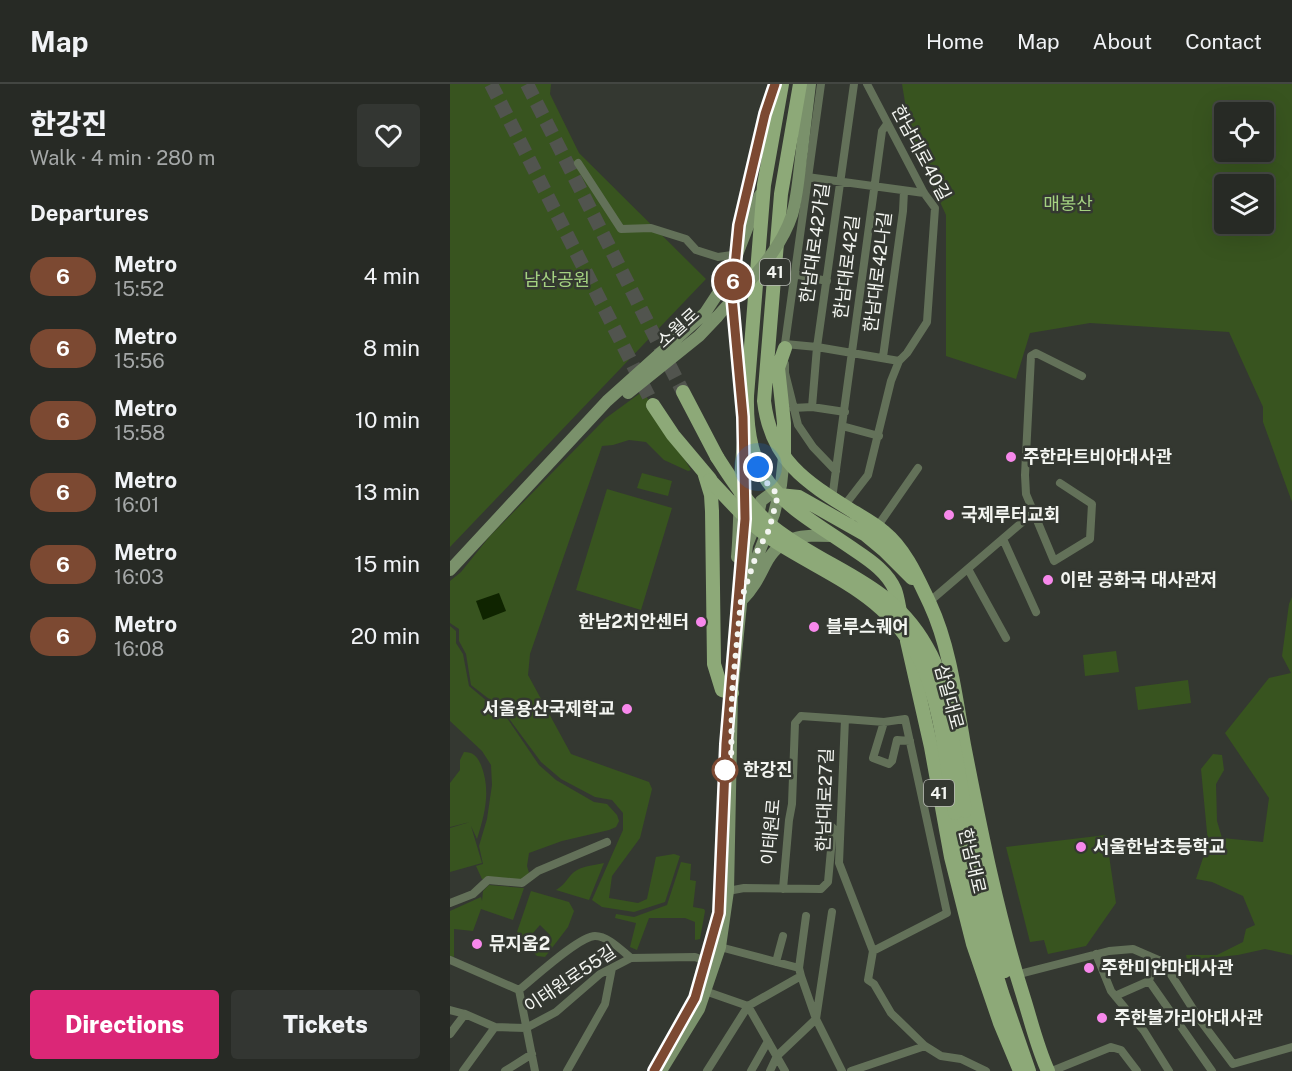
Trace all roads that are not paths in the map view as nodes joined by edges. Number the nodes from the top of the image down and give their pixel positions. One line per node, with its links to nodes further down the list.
1 (782, 84): 11 (main road, 한남대로 / 41)
2 (800, 84): 33 (main road, 한남대로 / 41)
3 (810, 84): 32 (main road, 소월로, bridge)
4 (821, 84): 9 (street)
5 (854, 84): 10 (street, 한남대로42가길)
6 (867, 84): 7 (street, 한남대로40길)
7 (887, 124): 12 (street, 한남대로42길); 14 (street, 한남대로40길)
8 (578, 163): 15 (street)
9 (807, 177): 10 (street); 16 (street)
10 (841, 182): 12 (street); 17 (street, 한남대로42가길)
11 (764, 185): 15 (main road, 소월로); 29 (main road, 한남대로 / 41)
12 (874, 187): 13 (street); 20 (street, 한남대로42길)
13 (904, 191): 14 (street); 21 (street, 한남대로42나길)
14 (924, 193): 22 (street, 한남대로40길)
15 (739, 254): 32 (main road, 소월로)
16 (794, 274): 17 (street); 18 (street)
17 (827, 281): 19 (street, 한남대로42가길)
18 (785, 346): 19 (street); 27 (street); 33 (main road)
19 (817, 347): 20 (street); 26 (street, 한남대로42가길)
20 (853, 352): 21 (street); 28 (street, 한남대로42길)
21 (883, 357): 22 (street)
22 (898, 361): 31 (street, 한남대로40길)
23 (1082, 376): 40 (street)
24 (683, 393): 55 (main road, 삼일대로, bridge)
25 (653, 405): 36 (main road, 삼일대로)
26 (812, 407): 27 (street); 28 (street)
27 (793, 408): 35 (street)
28 (845, 412): 30 (street, 한남대로42길)
29 (747, 415): 38 (main road, 한남대로 / 41); 47 (main road)
30 (842, 426): 31 (street); 35 (street, 한남대로42길)
31 (879, 436): 39 (street, 한남대로40길)
32 (574, 437): 45 (main road, 소월로)
33 (784, 458): 38 (main road); 39 (main road, 한남대로 / 41)
34 (918, 468): 41 (street)
35 (836, 471): 39 (street, 한남대로42길)
36 (707, 476): 51 (main road); 55 (main road, 삼일대로, bridge)
37 (1059, 483): 40 (street)
38 (778, 495): 42 (main road, 한남대로 / 41); 46 (main road, 한남대로 / 41); 47 (main road)
39 (838, 502): 41 (main road, 한남대로 / 41)
40 (1033, 513): 43 (street)
41 (878, 527): 46 (main road, 한남대로 / 41)
42 (834, 536): 47 (main road); 104 (main road, 한남대로 / 41)
43 (1003, 539): 44 (street); 49 (street)
44 (968, 569): 48 (street); 50 (street)
45 (450, 570)
46 (922, 588): 48 (main road, 한남대로 / 41)
47 (741, 600): 51 (main road)
48 (929, 602): 74 (main road, 한남대로 / 41)
49 (1036, 612)
50 (1006, 638)
51 (732, 693): 59 (main road)
52 (845, 719): 53 (street); 58 (street, 이태원로); 65 (street, 한남대로27길)
53 (884, 722): 54 (street); 54 (street)
54 (910, 741): 65 (street)
55 (960, 812): 91 (main road, 삼일대로); 105 (main road, 삼일대로)
56 (825, 820): 58 (street, 이태원로)
57 (607, 842): 60 (street)
58 (783, 889): 59 (street, 이태원로)
59 (728, 891): 64 (main road)
60 (450, 903)
61 (832, 912): 82 (street)
62 (806, 916): 73 (street)
63 (783, 936): 70 (street)
64 (720, 946): 70 (street); 71 (main road)
65 (873, 951): 87 (street, 한남대로27길)
66 (1096, 954): 68 (street); 74 (street); 78 (street)
67 (631, 958): 71 (street, 이태원로55길); 72 (street, 이태원로55길); 76 (street, 이태원로55길)
68 (1155, 959): 75 (street); 88 (street)
69 (450, 960): 76 (street, 이태원로55길)
70 (776, 962): 73 (street)
71 (714, 964): 77 (main road)
72 (612, 968): 84 (street, 이태원로55길); 95 (street)
73 (800, 972): 79 (street); 82 (street)
74 (1016, 975): 91 (main road, 한남대로 / 41)
75 (1149, 981): 78 (street); 109 (street)
76 (519, 990): 84 (street, 이태원로55길)
77 (705, 991): 79 (street); 96 (main road)
78 (1115, 996): 108 (street)
79 (748, 1006): 86 (street); 97 (street)
80 (450, 1010): 81 (street, 이태원로55길)
81 (465, 1014): 83 (street, 이태원로55길); 85 (street)
82 (816, 1019): 90 (street); 101 (street)
83 (495, 1027): 84 (street, 이태원로55길); 92 (street)
84 (526, 1028): 89 (street)
85 (450, 1034)
86 (768, 1041): 90 (street); 98 (street)
87 (925, 1046): 102 (street); 103 (street, 한남대로27길)
88 (1292, 1047)
89 (532, 1054): 93 (street); 94 (street)
90 (777, 1056): 99 (street); 100 (street)
91 (1042, 1058): 106 (main road, 한남대로 / 41)
92 (463, 1071)
93 (506, 1071)
94 (535, 1071)
95 (567, 1071)
96 (662, 1071)
97 (707, 1071)
98 (751, 1071)
99 (770, 1071)
100 (785, 1071)
101 (842, 1071)
102 (851, 1071)
103 (986, 1071)
104 (1020, 1071)
105 (1029, 1071)
106 (1050, 1071): 107 (street, 한남대로)
107 (1137, 1071)
108 (1168, 1071)
109 (1212, 1071)

